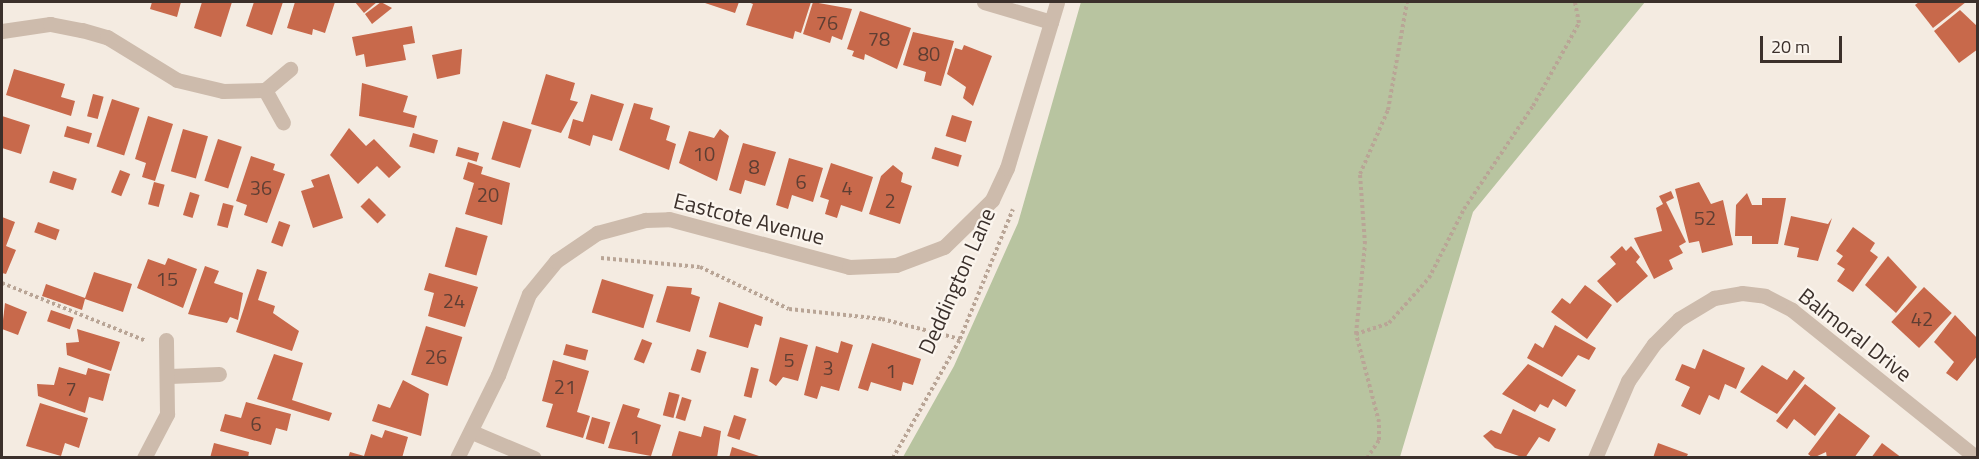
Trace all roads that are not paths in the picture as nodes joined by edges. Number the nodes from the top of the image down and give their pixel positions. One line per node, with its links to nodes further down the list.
1 (984, 2): 3 (street)
2 (1057, 2): 3 (street, Deddington Lane)
3 (1051, 22): 8 (street, Deddington Lane)
4 (2, 31): 6 (street)
5 (290, 69): 6 (street)
6 (265, 90): 7 (street)
7 (283, 122)
8 (944, 247): 12 (street, Eastcote Avenue)
9 (167, 346): 11 (street)
10 (219, 374): 11 (street)
11 (170, 376): 13 (street)
12 (472, 432): 14 (street, Eastcote Avenue); 15 (street)
13 (144, 458)
14 (457, 458)
15 (534, 458)
16 (1595, 458): 17 (street, Balmoral Drive)
17 (1977, 458)

